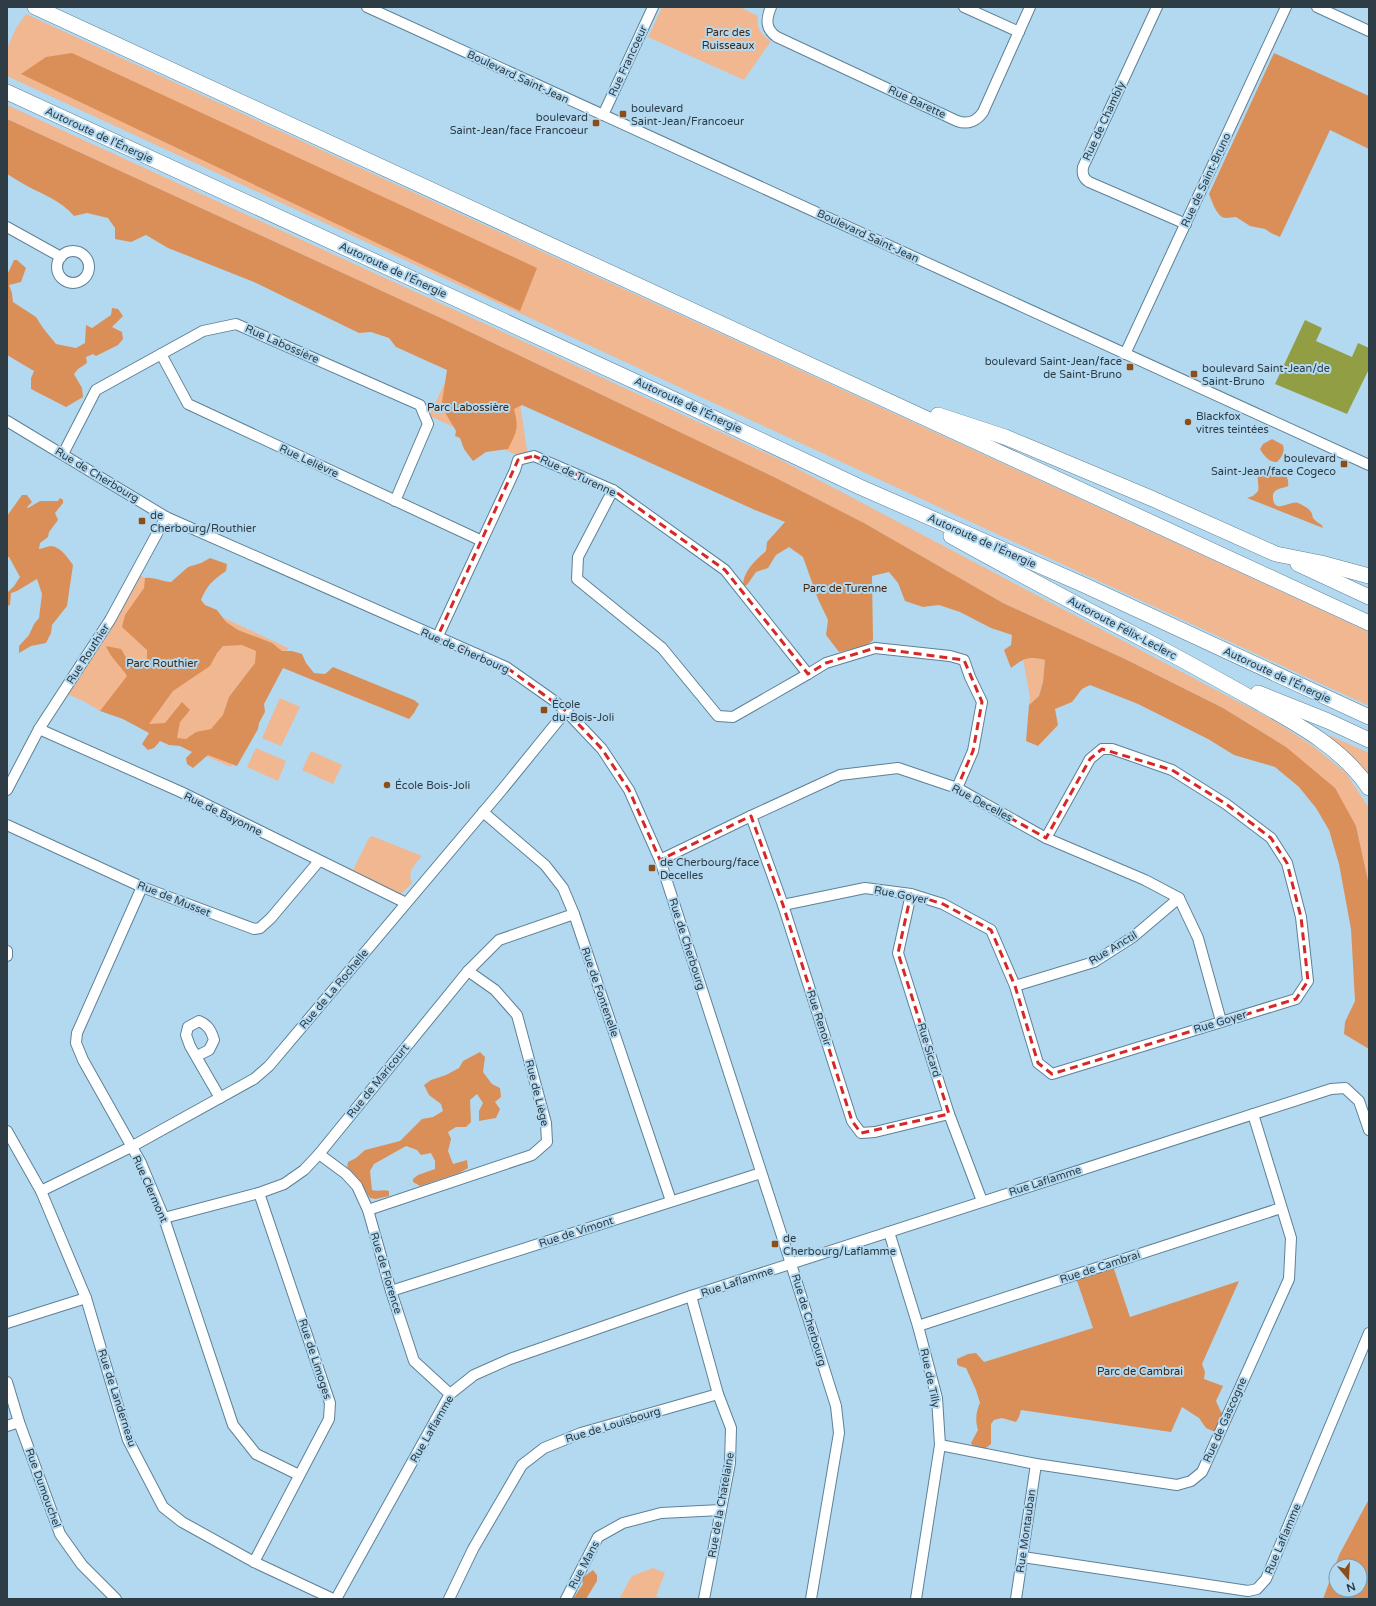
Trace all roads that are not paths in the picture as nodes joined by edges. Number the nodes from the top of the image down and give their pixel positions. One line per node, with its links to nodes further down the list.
1 (35, 7): 19 (highway)
2 (367, 7): 13 (street, Boulevard Saint-Jean)
3 (653, 7): 13 (street, Rue Francoeur)
4 (771, 7): 11 (street, Rue Barette)
5 (964, 7): 11 (street)
6 (1030, 7): 11 (street, Rue Barette)
7 (1157, 7): 14 (street, Rue de Chambly)
8 (1286, 7): 14 (street, Rue de Saint-Bruno)
9 (1317, 7): 10 (street)
10 (1369, 31)
11 (1019, 32)
12 (7, 92): 23 (highway, Autoroute de l'Énergie)
13 (602, 115): 18 (street, Boulevard Saint-Jean)
14 (1186, 224): 18 (street, Rue de Saint-Bruno)
15 (7, 227): 16 (street)
16 (61, 257)
17 (161, 354): 21 (street, Rue Labossière); 25 (street, Rue Lelièvre); 25 (street, Rue Labossière)
18 (1125, 354): 22 (street, Boulevard Saint-Jean)
19 (867, 391): 28 (highway); 31 (highway)
20 (7, 421): 21 (street, Rue de Cherbourg)
21 (63, 454): 26 (street, Rue de Cherbourg)
22 (1369, 465)
23 (860, 487): 33 (highway, Autoroute Félix-Leclerc); 36 (highway, Autoroute de l'Énergie)
24 (613, 490): 27 (street, Rue de Turenne); 34 (street, Rue de Turenne); 34 (street)
25 (395, 501): 27 (street, Rue Lelièvre)
26 (166, 517): 32 (street, Rue de Cherbourg); 37 (street, Rue Routhier)
27 (482, 541): 32 (street, Rue de Turenne)
28 (1276, 554): 29 (highway); 30 (highway)
29 (1369, 576)
30 (1369, 597)
31 (1369, 623)
32 (437, 638): 35 (street, Rue de Cherbourg)
33 (1204, 671): 38 (highway); 40 (highway, Autoroute Félix-Leclerc)
34 (808, 674): 39 (street)
35 (566, 711): 42 (street, Rue de La Rochelle); 46 (street, Rue de Cherbourg)
36 (1369, 717)
37 (39, 730): 41 (street, Rue Routhier); 47 (street, Rue de Bayonne)
38 (1369, 740)
39 (957, 788): 43 (street, Rue Decelles); 45 (street, Rue Decelles)
40 (1369, 788)
41 (7, 790)
42 (483, 812): 51 (street, Rue de La Rochelle); 53 (street, Rue de Fontenelle)
43 (751, 816): 46 (street, Rue Decelles); 52 (street, Rue Renoir)
44 (7, 825): 48 (street, Rue de Musset)
45 (1046, 838): 50 (street, Rue Decelles); 58 (street, Rue Goyer)
46 (660, 860): 67 (street, Rue de Cherbourg)
47 (319, 861): 48 (street, Rue de Musset); 51 (street, Rue de Bayonne)
48 (142, 887): 65 (street, Rue Clermont)
49 (911, 894): 52 (street, Rue Goyer); 57 (street, Rue Goyer); 61 (street, Rue Sicard)
50 (1179, 898): 57 (street, Rue Anctil); 58 (street)
51 (406, 903): 60 (street, Rue de La Rochelle)
52 (783, 905): 61 (street, Rue Renoir)
53 (574, 914): 56 (street, Rue de Maricourt); 71 (street, Rue de Fontenelle)
54 (7, 951): 55 (street)
55 (7, 956)
56 (468, 971): 66 (street, Rue de Maricourt); 73 (street, Rue de Liège)
57 (1014, 986): 58 (street, Rue Goyer)
58 (1221, 1021)
59 (197, 1056): 60 (street)
60 (220, 1098): 65 (street, Rue de La Rochelle)
61 (949, 1114): 70 (street, Rue Sicard)
62 (1253, 1114): 63 (street, Rue Laflamme); 70 (street, Rue Laflamme); 72 (street, Rue de Gascogne)
63 (1369, 1130)
64 (7, 1131): 68 (street, Rue de Landerneau)
65 (131, 1147): 68 (street, Rue de La Rochelle); 74 (street, Rue Clermont)
66 (318, 1154): 69 (street, Rue de Maricourt); 73 (street, Rue de Florence)
67 (761, 1173): 71 (street, Rue de Vimont); 76 (street, Rue de Cherbourg)
68 (40, 1192): 79 (street, Rue de Landerneau)
69 (259, 1193): 74 (street, Rue de Maricourt); 90 (street, Rue de Limoges)
70 (982, 1201): 75 (street, Rue Laflamme)
71 (671, 1202): 77 (street, Rue de Vimont)
72 (1281, 1208): 81 (street, Rue de Cambrai); 89 (street, Rue de Gascogne)
73 (368, 1210): 77 (street, Rue de Florence)
74 (164, 1218): 90 (street, Rue Clermont)
75 (889, 1232): 76 (street, Rue Laflamme); 81 (street, Rue de Tilly)
76 (792, 1264): 78 (street, Rue Laflamme); 100 (street, Rue de Cherbourg)
77 (391, 1291): 84 (street, Rue de Florence)
78 (691, 1296): 84 (street, Rue Laflamme); 85 (street, Rue de la Chatelaine)
79 (86, 1298): 80 (street); 93 (street, Rue de Landerneau)
80 (7, 1323)
81 (918, 1326): 88 (street, Rue de Tilly)
82 (1369, 1333): 92 (street, Rue Laflamme)
83 (7, 1382): 86 (street, Rue Dumouchel)
84 (450, 1394): 96 (street, Rue Laflamme)
85 (718, 1394): 91 (street, Rue de la Chatelaine); 97 (street, Rue de Louisbourg)
86 (19, 1422): 87 (street); 94 (street, Rue Dumouchel)
87 (7, 1426)
88 (940, 1445): 89 (street, Rue de Gascogne); 101 (street, Rue de Tilly)
89 (1036, 1464): 92 (street, Rue Montauban)
90 (299, 1475): 93 (street, Rue de Limoges)
91 (721, 1510): 98 (street, Rue Mans); 99 (street, Rue de la Chatelaine)
92 (1023, 1557): 102 (street, Rue Montauban)
93 (254, 1562): 95 (street, Rue de Landerneau)
94 (116, 1599)
95 (333, 1599)
96 (336, 1599)
97 (449, 1599)
98 (566, 1599)
99 (704, 1599)
100 (811, 1599)
101 (916, 1599)
102 (1016, 1599)

